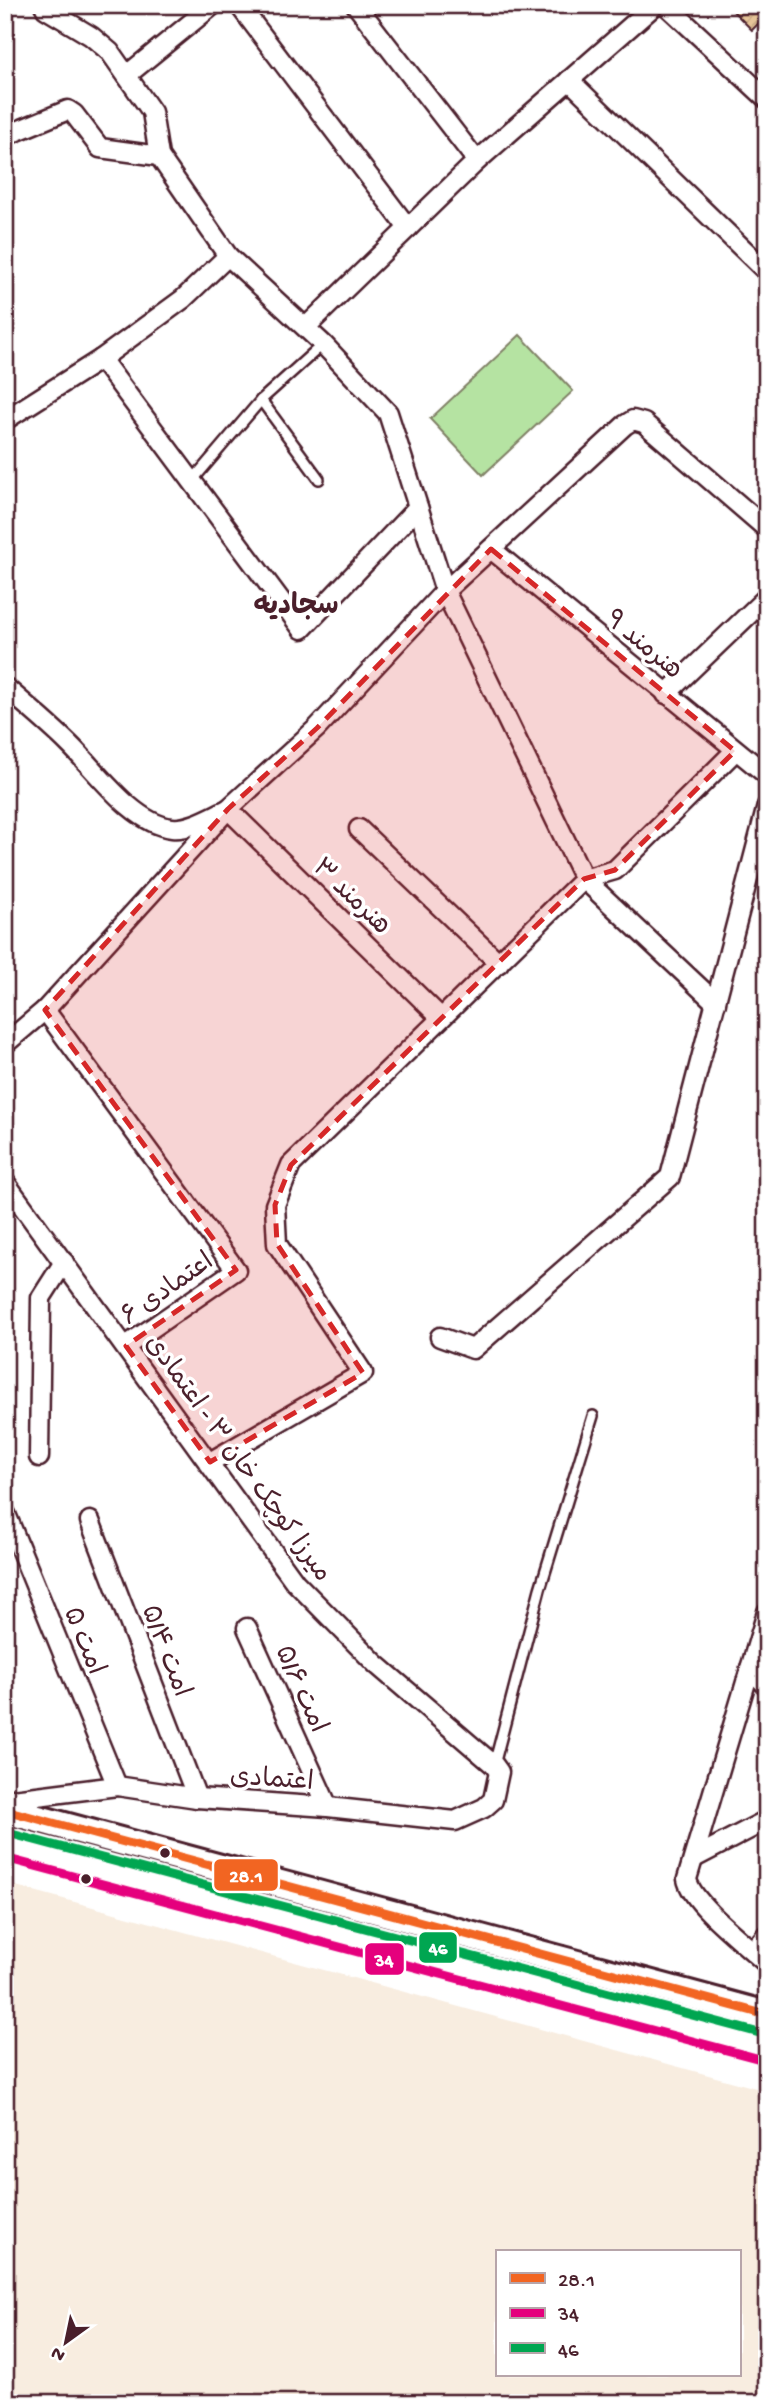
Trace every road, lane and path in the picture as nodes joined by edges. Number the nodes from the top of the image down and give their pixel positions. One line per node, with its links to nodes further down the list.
1 (213, 5): 7 (street)
2 (239, 5): 13 (street)
3 (356, 5): 12 (street)
4 (655, 5): 8 (street)
5 (666, 5): 9 (street)
6 (47, 6): 7 (street)
7 (127, 75): 11 (street)
8 (569, 80): 12 (street); 15 (street)
9 (767, 99)
10 (5, 136): 11 (street)
11 (159, 156): 14 (street)
12 (477, 161): 13 (street)
13 (408, 228): 16 (street)
14 (228, 256): 16 (street); 18 (street)
15 (767, 272)
16 (306, 327): 17 (street)
17 (323, 344): 19 (lane); 23 (street)
18 (101, 359): 20 (street); 22 (street)
19 (261, 400): 21 (lane); 22 (lane)
20 (5, 419)
21 (319, 480)
22 (191, 481): 23 (street)
23 (418, 507): 26 (street)
24 (767, 529): 25 (street)
25 (491, 549): 26 (street); 29 (street, هنرمند ۹)
26 (445, 591): 33 (street); 35 (street)
27 (767, 597): 29 (street)
28 (5, 687): 33 (street)
29 (666, 694): 30 (street, هنرمند ۹)
30 (735, 751): 31 (street, هنرمند ۹); 35 (street)
31 (767, 775)
32 (767, 806): 37 (street)
33 (228, 809): 38 (street); 39 (street, هنرمند ۳)
34 (359, 830): 36 (street)
35 (584, 879): 36 (street); 37 (street)
36 (499, 963): 39 (street)
37 (716, 1003): 43 (street)
38 (45, 1010): 40 (street); 44 (street, اعتمادی ۶)
39 (441, 1018): 47 (street)
40 (5, 1044)
41 (9, 1194): 42 (street, میرزا کوچک خان ۳ - اعتمادی)
42 (64, 1262): 44 (street, میرزا کوچک خان ۳ - اعتمادی); 46 (street)
43 (440, 1337)
44 (126, 1346): 47 (street, میرزا کوچک خان ۳ - اعتمادی)
45 (593, 1416): 54 (lane)
46 (40, 1457)
47 (210, 1462): 54 (street, میرزا کوچک خان ۳ - اعتمادی)
48 (6, 1514): 55 (street, امت ۵)
49 (90, 1521): 56 (street, امت ۵/۴)
50 (767, 1612): 52 (street)
51 (247, 1628): 58 (street, امت ۵/۶)
52 (750, 1668): 53 (street); 62 (street)
53 (767, 1686)
54 (494, 1765): 58 (street, اعتمادی)
55 (117, 1786): 56 (street, اعتمادی); 57 (street, اعتمادی)
56 (197, 1798): 58 (street, اعتمادی)
57 (5, 1800)
58 (328, 1807)
59 (5, 1810): 66 (main road)
60 (767, 1820): 62 (street)
61 (5, 1845): 67 (main road)
62 (694, 1858): 64 (street)
63 (767, 1934): 64 (street)
64 (753, 1951): 65 (street)
65 (767, 1964)
66 (767, 2015)
67 (766, 2048)

